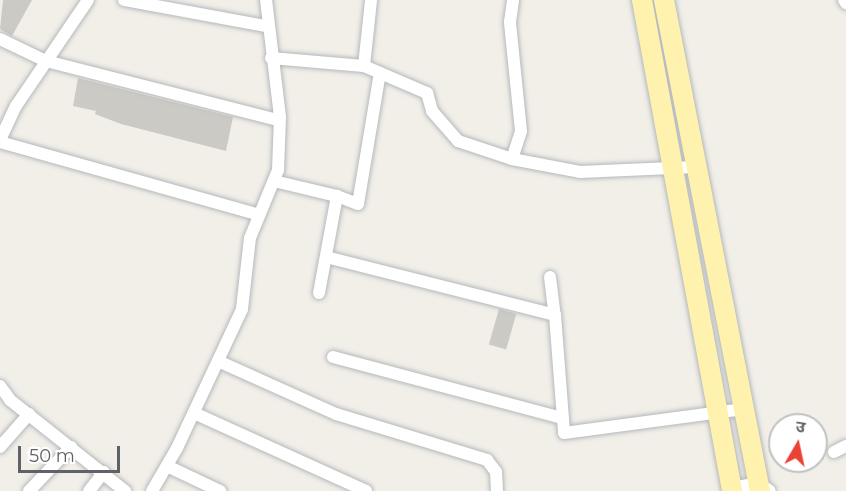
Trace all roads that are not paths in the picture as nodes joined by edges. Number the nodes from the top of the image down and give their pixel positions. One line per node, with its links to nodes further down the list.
1 (88, 0): 11 (street)
2 (124, 0): 8 (street)
3 (266, 0): 8 (street)
4 (371, 0): 12 (street)
5 (513, 0): 16 (street)
6 (642, 0): 18 (main road)
7 (664, 0): 17 (main road)
8 (266, 26): 10 (street)
9 (0, 39): 11 (street)
10 (271, 58): 12 (street); 14 (street)
11 (46, 61): 14 (street); 15 (street)
12 (364, 66): 13 (street)
13 (380, 73): 16 (street); 20 (street)
14 (277, 120): 19 (street)
15 (0, 141): 21 (street)
16 (512, 159): 18 (street)
17 (695, 167): 18 (street); 29 (main road)
18 (670, 170): 32 (main road)
19 (274, 181): 20 (street); 21 (street)
20 (337, 196): 22 (street)
21 (259, 215): 27 (street)
22 (326, 257): 24 (street); 25 (street)
23 (550, 277): 25 (street)
24 (319, 293)
25 (555, 315): 33 (street)
26 (333, 357): 33 (street)
27 (218, 361): 30 (street); 46 (street)
28 (0, 386): 31 (street)
29 (743, 409): 32 (street); 38 (main road)
30 (194, 413): 36 (street); 45 (street)
31 (29, 414): 34 (street); 35 (street)
32 (718, 414): 33 (street); 39 (main road)
33 (563, 418)
34 (0, 447)
35 (71, 447): 37 (street); 40 (street)
36 (166, 466): 43 (street); 44 (street)
37 (104, 472): 41 (street); 42 (street)
38 (763, 488): 39 (street)
39 (732, 489)
40 (29, 491)
41 (89, 491)
42 (125, 491)
43 (152, 491)
44 (220, 491)
45 (366, 491)
46 (497, 491)

